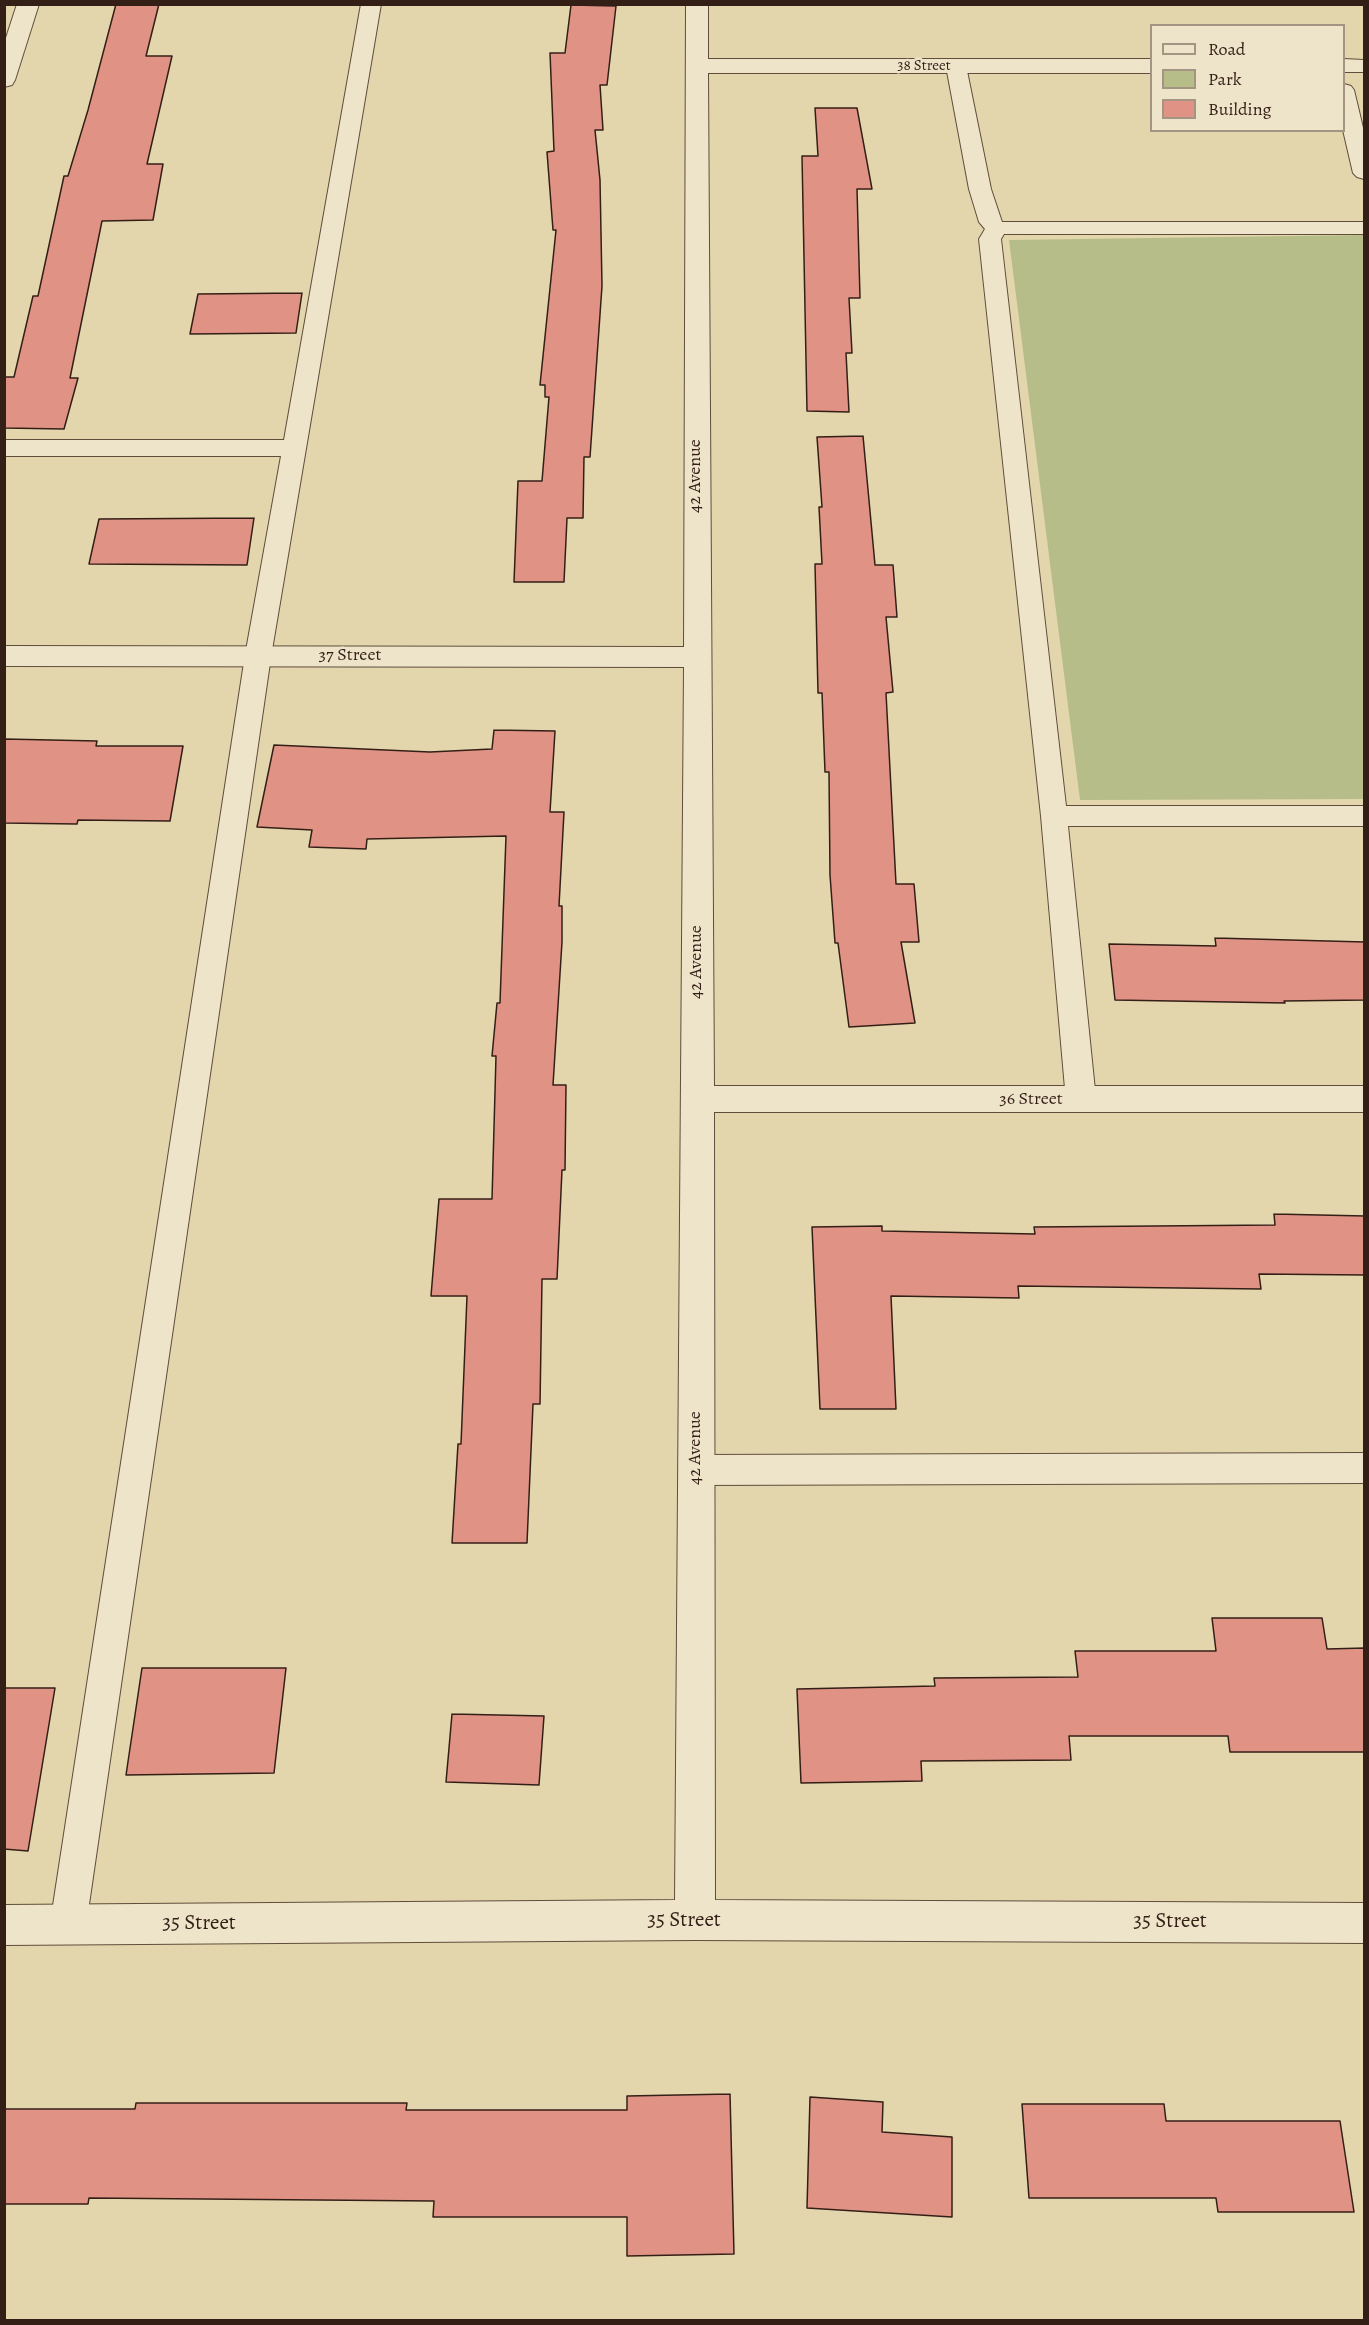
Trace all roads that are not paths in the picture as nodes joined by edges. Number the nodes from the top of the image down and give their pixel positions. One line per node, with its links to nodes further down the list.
1 (28, 4): 9 (street)
2 (371, 4): 15 (lane)
3 (697, 4): 4 (street, 42 Avenue)
4 (697, 66): 5 (street, 38 Street); 18 (street, 42 Avenue)
5 (956, 66): 6 (street, 38 Street); 12 (lane)
6 (1150, 66)
7 (1345, 66): 8 (street)
8 (1365, 66)
9 (4, 80)
10 (1345, 94): 11 (lane)
11 (1365, 172)
12 (997, 228): 13 (lane); 19 (lane)
13 (1365, 228)
14 (4, 448): 15 (lane)
15 (294, 448): 17 (lane)
16 (4, 656): 17 (street, 37 Street)
17 (258, 656): 18 (street, 37 Street); 29 (lane)
18 (696, 657): 21 (street, 42 Avenue)
19 (1054, 816): 20 (lane); 23 (lane)
20 (1365, 816)
21 (698, 1099): 23 (street, 36 Street); 25 (street, 42 Avenue)
22 (1365, 1099): 23 (street, 36 Street)
23 (1081, 1100)
24 (1365, 1468): 25 (lane)
25 (695, 1470): 26 (street, 42 Avenue)
26 (695, 1920): 27 (street, 35 Street); 29 (street, 35 Street)
27 (1365, 1923)
28 (4, 1925): 29 (street, 35 Street)
29 (68, 1925)

